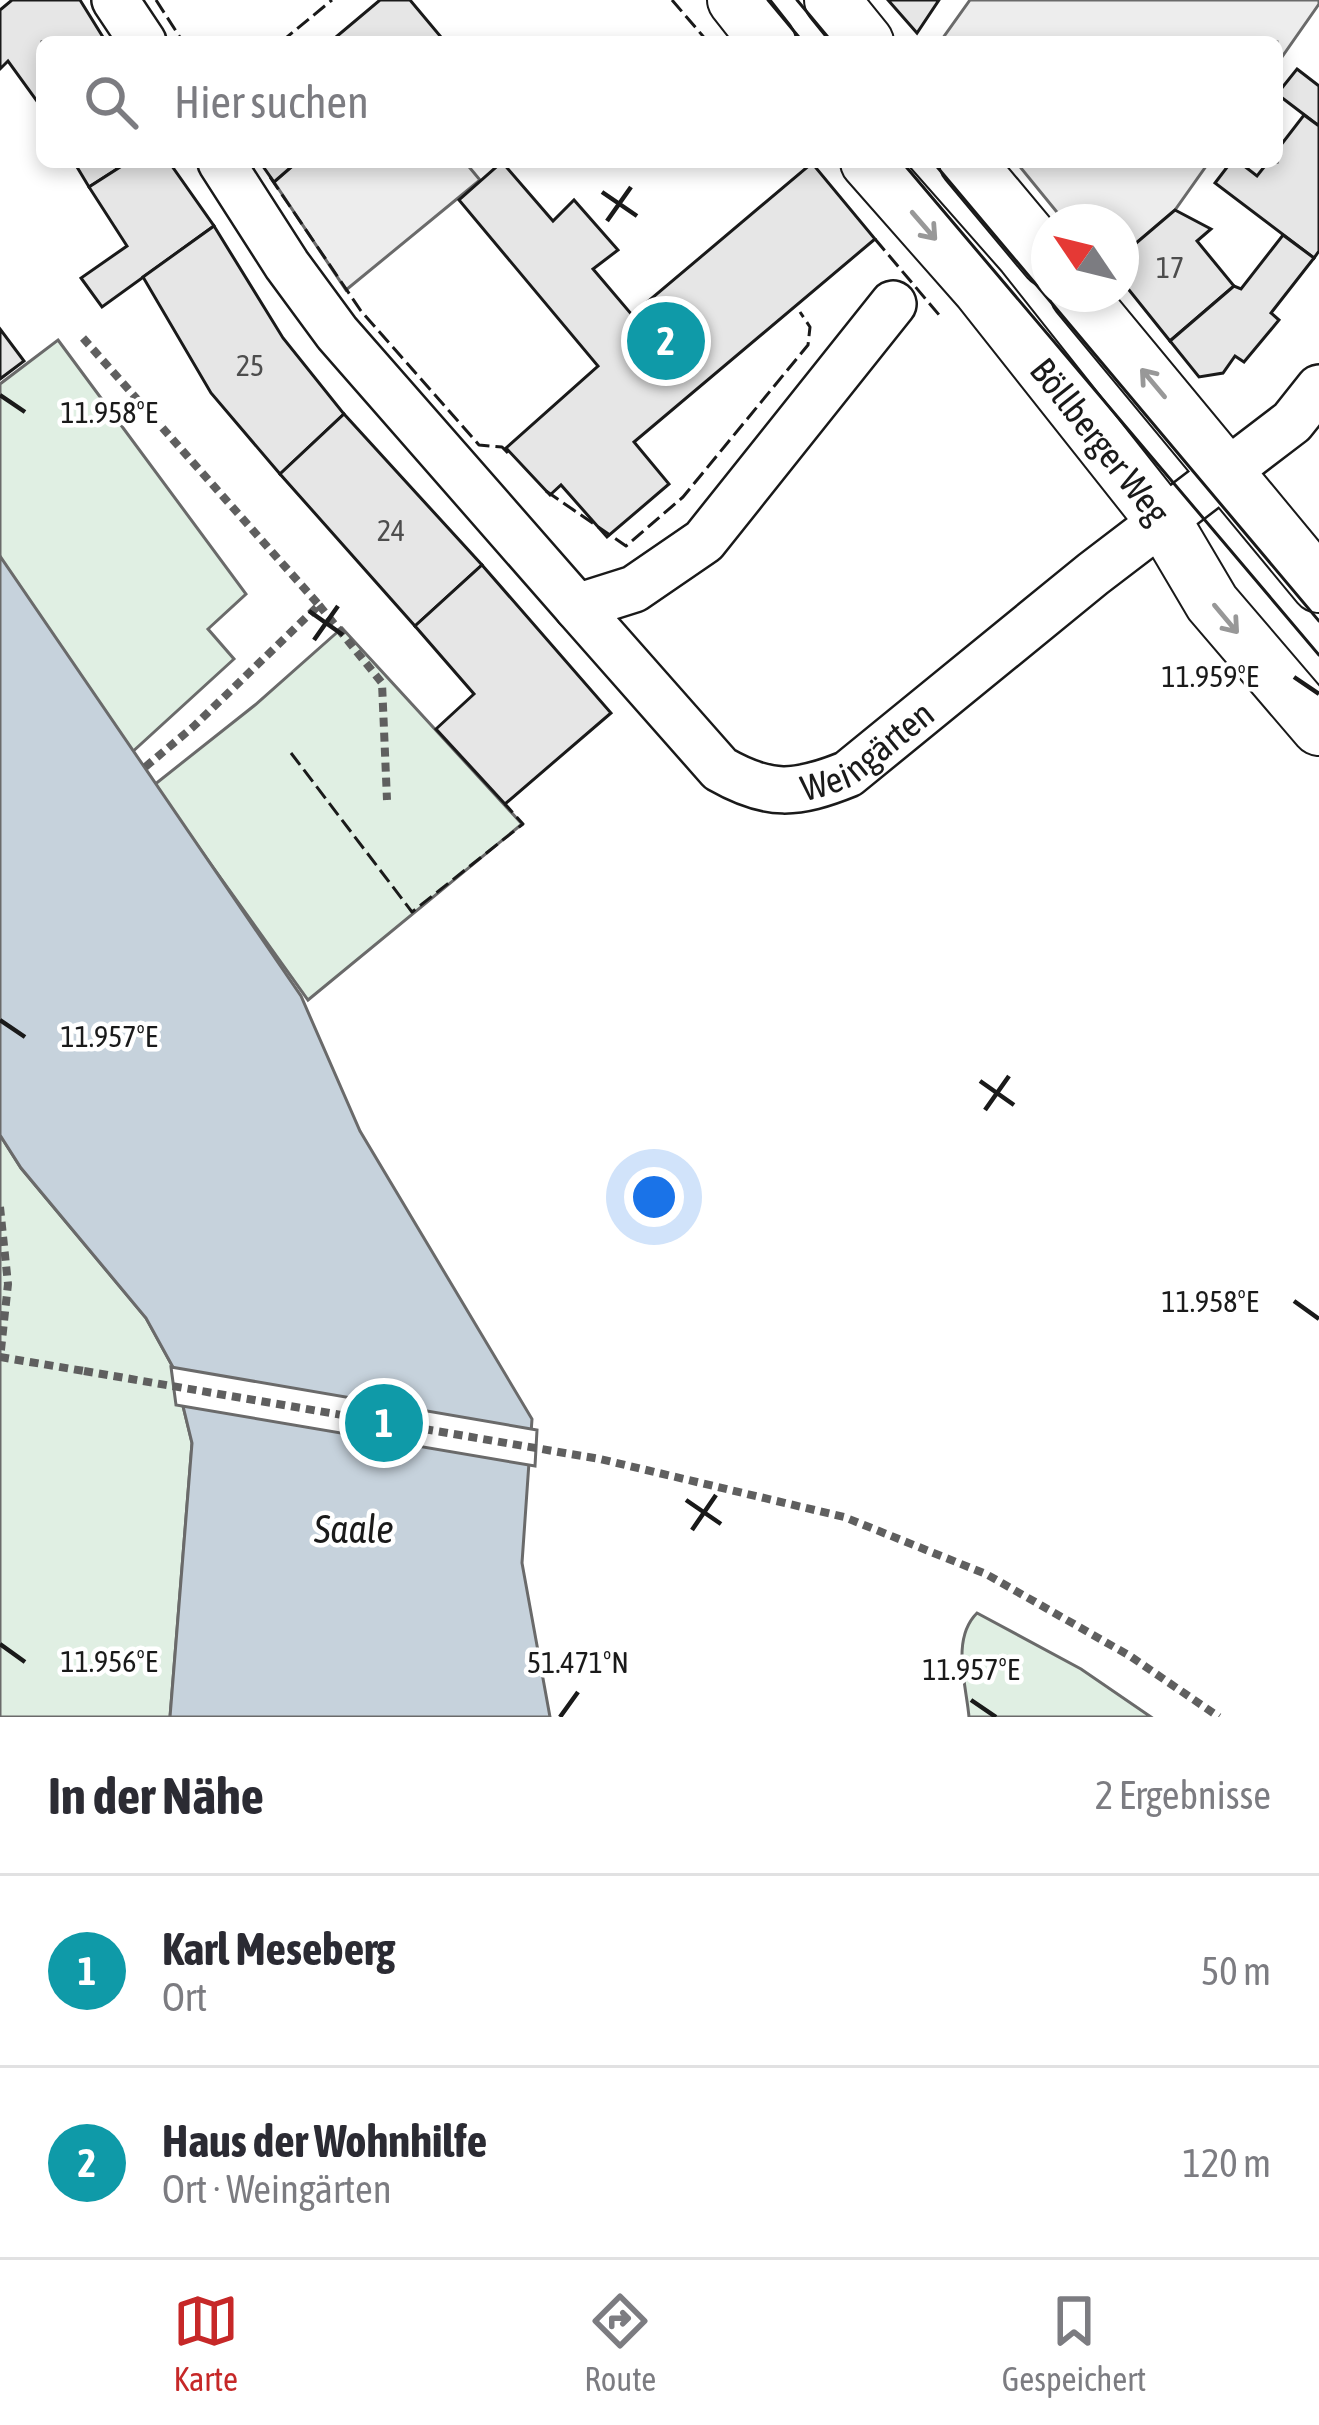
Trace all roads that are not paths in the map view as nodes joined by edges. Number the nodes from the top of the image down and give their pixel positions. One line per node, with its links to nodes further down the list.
1 (116, 0): 4 (street)
2 (735, 0): 5 (street)
3 (832, 0): 6 (street)
4 (139, 36)
5 (764, 36)
6 (861, 36)
7 (225, 168): 17 (street, Weingärten)
8 (873, 168): 15 (street, Böllberger Weg, one-way to 15)
9 (972, 168): 10 (street)
10 (1031, 238)
11 (893, 304): 17 (street)
12 (1093, 312): 14 (street, Böllberger Weg, one-way to 12)
13 (1319, 388): 14 (street, Weingärten)
14 (1228, 471): 15 (street, Weingärten); 16 (street, Böllberger Weg)
15 (1163, 520): 17 (street, Weingärten); 18 (street, Böllberger Weg, one-way to 18)
16 (1319, 585)
17 (577, 608)
18 (1319, 728)

